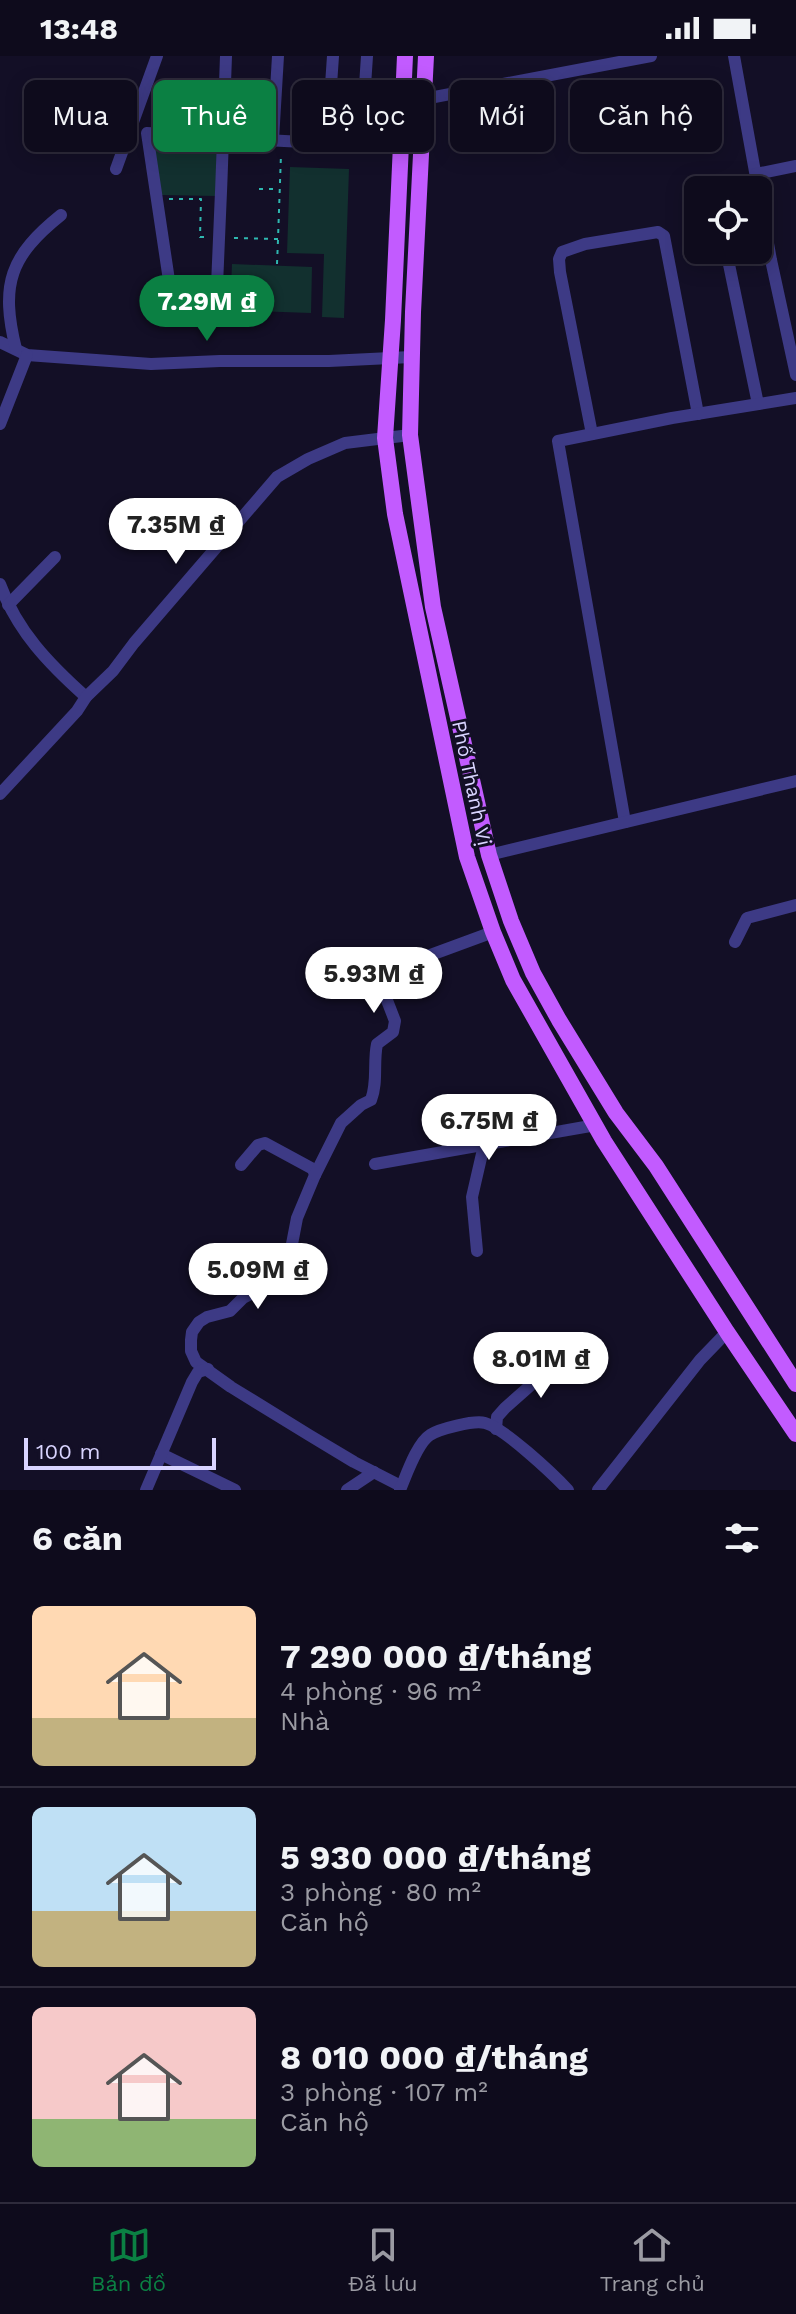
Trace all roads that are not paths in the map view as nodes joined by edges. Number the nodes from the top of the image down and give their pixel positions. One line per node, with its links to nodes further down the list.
1 (157, 56): 24 (street)
2 (226, 56): 12 (street)
3 (278, 56): 19 (street)
4 (333, 56): 13 (street)
5 (367, 56): 14 (street)
6 (405, 56): 15 (main road, Phố Thanh Vị)
7 (426, 56): 16 (main road, Phố Thanh Vị)
8 (578, 56): 11 (street)
9 (651, 56): 11 (street)
10 (734, 56): 25 (street)
11 (581, 70): 17 (street)
12 (225, 80)
13 (331, 80)
14 (365, 80)
15 (404, 80)
16 (425, 80)
17 (434, 97)
18 (223, 137): 18 (street)
19 (278, 140): 20 (street)
20 (292, 141)
21 (400, 152): 31 (main road, Phố Thanh Vị)
22 (422, 152): 30 (main road, Phố Thanh Vị)
23 (796, 166): 25 (street)
24 (116, 169)
25 (756, 174): 32 (street)
26 (61, 215): 29 (street)
27 (729, 264): 34 (street)
28 (0, 342): 29 (street)
29 (21, 352): 31 (street); 36 (street)
30 (411, 357): 31 (street); 38 (main road, Phố Thanh Vị)
31 (389, 358): 39 (main road, Phố Thanh Vị)
32 (796, 375)
33 (796, 398): 34 (street)
34 (758, 404): 35 (street)
35 (698, 414): 37 (street); 37 (street)
36 (0, 424)
37 (592, 434): 46 (street)
38 (410, 435): 39 (street); 47 (main road, Phố Thanh Vị)
39 (385, 438): 43 (street); 49 (main road, Phố Thanh Vị)
40 (55, 557): 42 (street)
41 (0, 584): 42 (street)
42 (8, 605): 43 (street)
43 (86, 697): 45 (street)
44 (796, 781): 46 (street)
45 (0, 794)
46 (625, 822): 47 (street)
47 (489, 855): 60 (main road, Phố Thanh Vị)
48 (796, 905): 50 (street)
49 (493, 932): 51 (main road, Phố Thanh Vị); 55 (street)
50 (735, 942)
51 (596, 1125): 52 (street); 57 (main road, Phố Thanh Vị)
52 (484, 1145): 53 (street); 56 (street)
53 (375, 1164)
54 (241, 1165): 55 (street)
55 (315, 1175): 59 (street)
56 (477, 1251)
57 (727, 1332): 62 (main road, Phố Thanh Vị); 70 (street)
58 (578, 1366): 61 (street)
59 (208, 1369): 63 (street); 64 (street)
60 (796, 1384)
61 (496, 1429): 65 (street); 69 (street)
62 (796, 1434)
63 (161, 1454): 66 (street); 67 (street)
64 (374, 1472): 65 (street); 68 (street)
65 (400, 1488)
66 (146, 1490)
67 (235, 1490)
68 (347, 1490)
69 (568, 1490)
70 (598, 1490)

